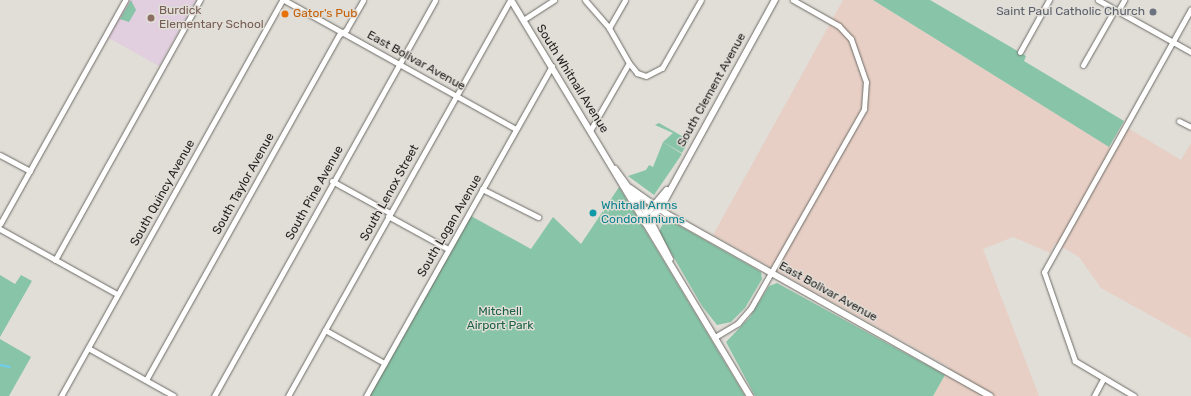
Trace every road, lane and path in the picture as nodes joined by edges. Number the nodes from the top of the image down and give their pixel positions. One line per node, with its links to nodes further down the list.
1 (125, 0): 35 (street)
2 (200, 0): 46 (street)
3 (283, 0): 20 (street, East Bolivar Avenue); 48 (street, South Quincy Avenue)
4 (363, 0): 20 (street, South Taylor Avenue)
5 (435, 0): 25 (street, South Pine Avenue)
6 (510, 0): 18 (street, South Whitnall Avenue); 28 (street, South Lenox Street)
7 (554, 0): 18 (street)
8 (585, 0): 19 (street)
9 (625, 0): 19 (street)
10 (701, 0): 24 (street)
11 (775, 0): 39 (street, South Clement Avenue)
12 (793, 0): 47 (street)
13 (1049, 0): 22 (street)
14 (1098, 0): 17 (street)
15 (1124, 0): 17 (street)
16 (1191, 9): 21 (street)
17 (1116, 10): 21 (street); 26 (street)
18 (523, 20): 27 (street, South Whitnall Avenue)
19 (609, 28): 24 (street)
20 (343, 32): 25 (street, East Bolivar Avenue); 54 (street, South Taylor Avenue)
21 (1173, 41): 23 (street); 53 (street)
22 (1020, 52)
23 (1191, 52)
24 (628, 63): 32 (street)
25 (399, 64): 28 (street, East Bolivar Avenue); 36 (street, South Pine Avenue)
26 (1083, 65)
27 (552, 66): 31 (street, South Logan Avenue); 32 (street, South Whitnall Avenue)
28 (456, 95): 31 (street, East Bolivar Avenue); 40 (street, South Lenox Street)
29 (1179, 121): 30 (street)
30 (1191, 128)
31 (516, 129): 38 (street, South Logan Avenue)
32 (591, 129): 34 (street, South Whitnall Avenue)
33 (0, 155): 35 (street)
34 (615, 169): 37 (street, South Whitnall Avenue); 42 (street, South Whitnall Avenue)
35 (30, 171): 43 (street)
36 (332, 181): 40 (street); 57 (street, South Pine Avenue)
37 (630, 188): 39 (street, East Bolivar Avenue); 42 (street, South Whitnall Avenue)
38 (482, 190): 41 (street); 45 (street, South Logan Avenue)
39 (658, 208): 42 (street, South Clement Avenue); 47 (street, East Bolivar Avenue)
40 (389, 215): 45 (street); 49 (street, South Lenox Street)
41 (538, 217)
42 (646, 218): 50 (street, South Whitnall Avenue)
43 (0, 224)
44 (0, 230): 46 (street)
45 (448, 249): 52 (street, South Logan Avenue)
46 (55, 260): 48 (street)
47 (771, 272): 50 (street); 61 (street, East Bolivar Avenue)
48 (117, 294): 51 (street, South Quincy Avenue)
49 (325, 330): 52 (street); 58 (street, South Lenox Street)
50 (715, 338): 60 (street, South Whitnall Avenue)
51 (88, 348): 54 (street); 55 (street, South Quincy Avenue)
52 (384, 363): 59 (street, South Logan Avenue)
53 (1103, 379): 62 (street); 63 (street)
54 (146, 380): 56 (street)
55 (61, 396)
56 (174, 396)
57 (214, 396)
58 (288, 396)
59 (366, 396)
60 (750, 396)
61 (990, 396)
62 (1094, 396)
63 (1134, 396)

